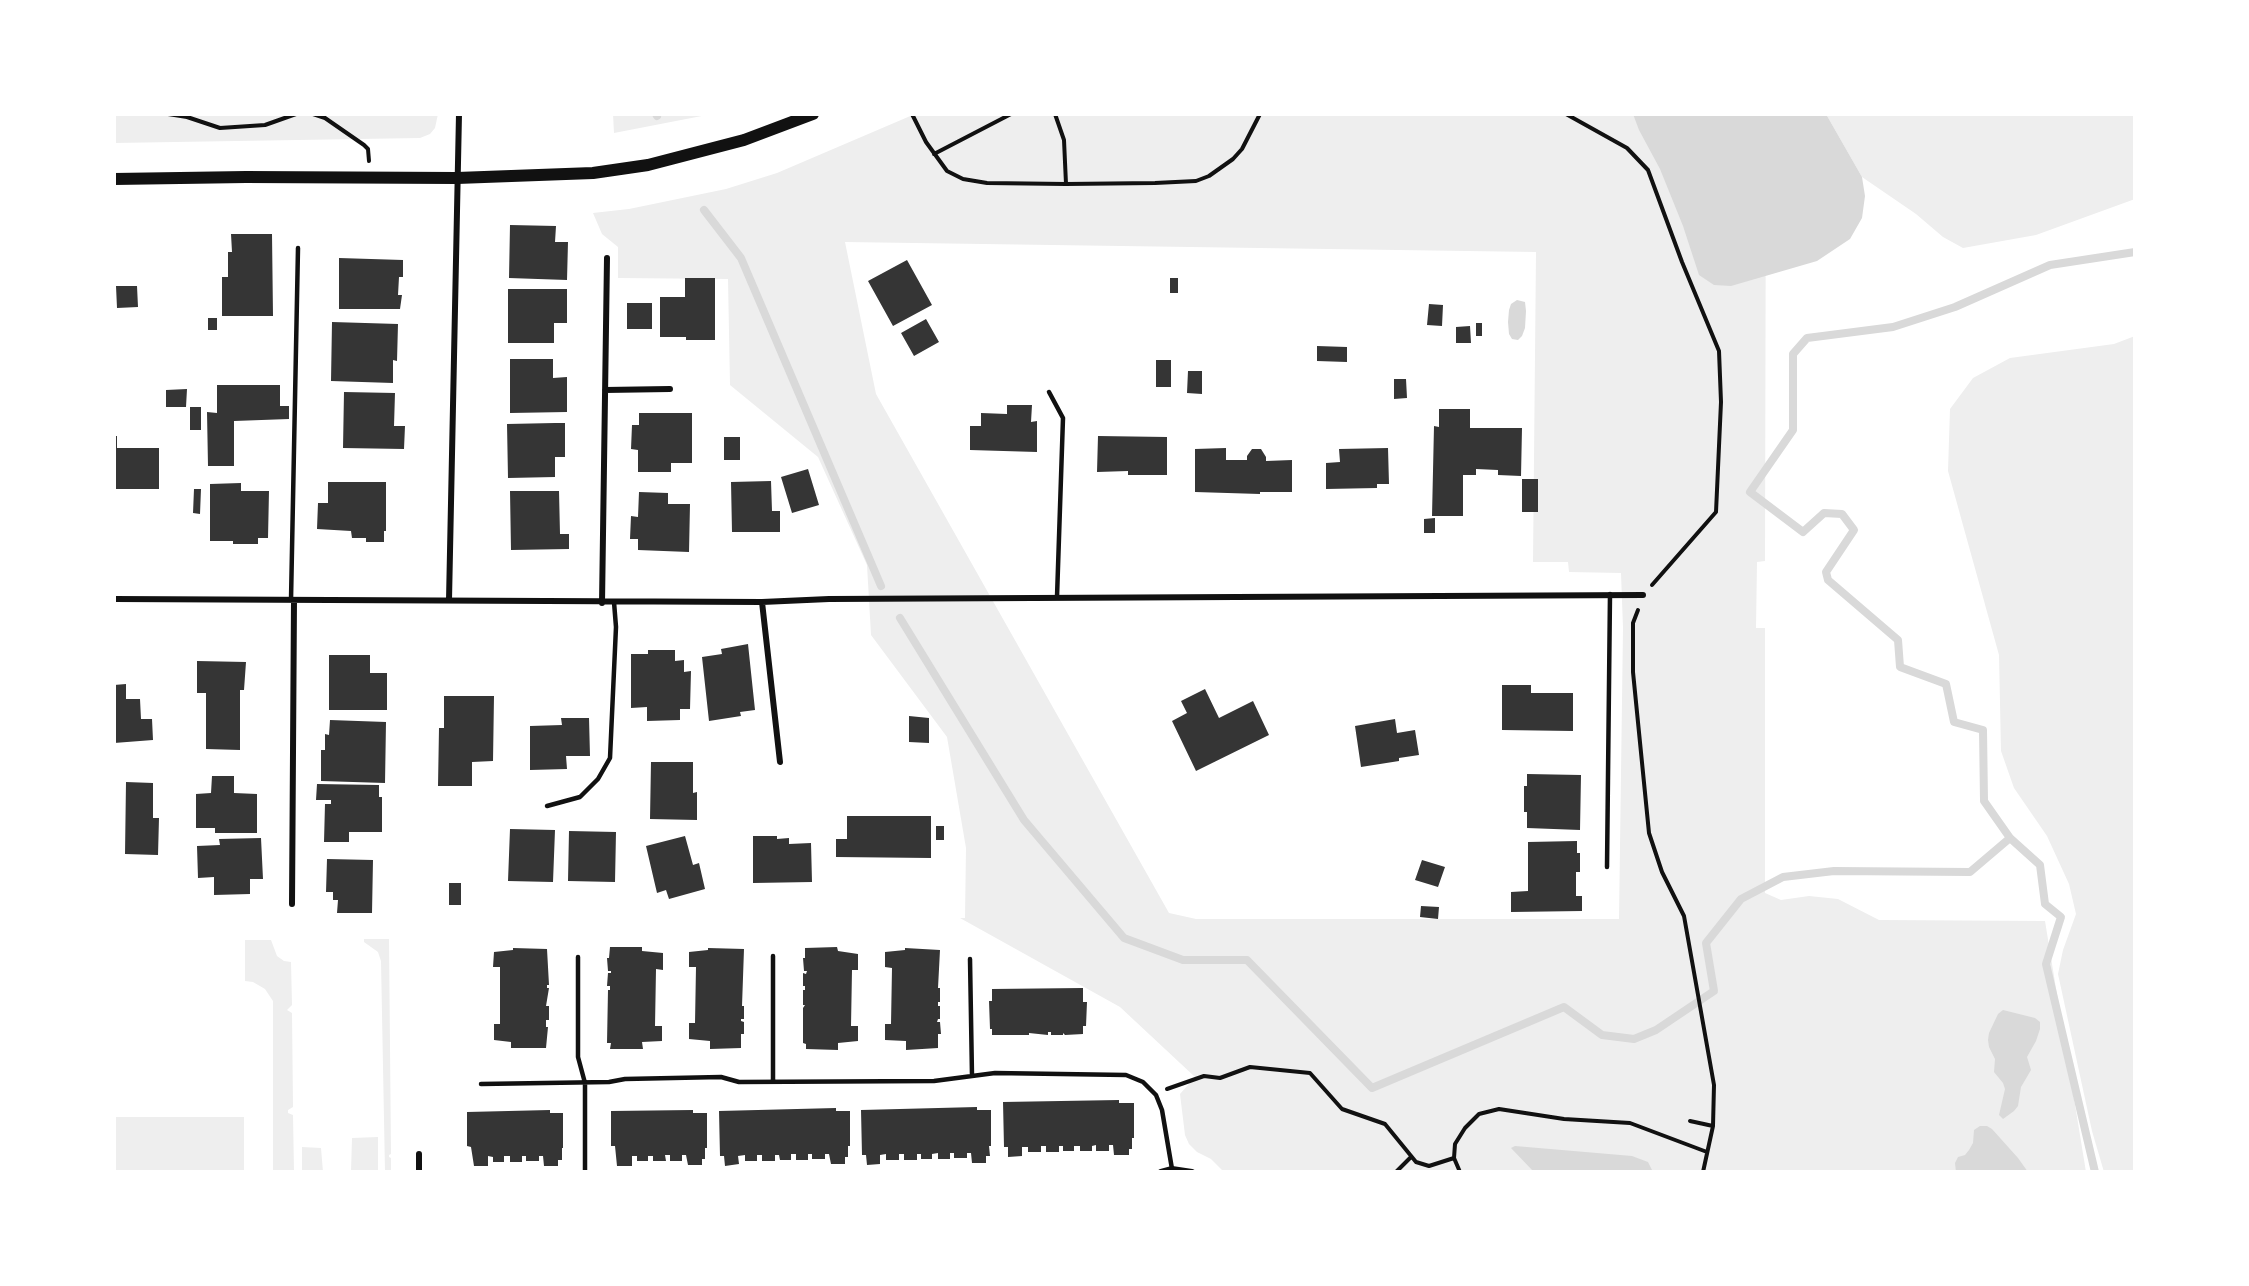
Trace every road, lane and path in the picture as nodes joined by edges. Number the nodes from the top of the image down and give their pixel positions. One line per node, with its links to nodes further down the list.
1 (114, 114): 2 (path)
2 (125, 114)
3 (168, 114): 4 (path)
4 (296, 114)
5 (313, 114): 14 (path)
6 (459, 114): 15 (street)
7 (813, 114): 15 (main road)
8 (912, 114): 13 (path)
9 (1011, 114): 13 (path)
10 (1055, 114): 17 (path)
11 (1260, 114): 17 (path)
12 (1566, 114): 24 (path)
13 (934, 154): 17 (path)
14 (371, 177): 15 (main road); 16 (main road)
15 (457, 178): 28 (street)
16 (114, 179)
17 (1066, 184)
18 (298, 248): 27 (lane)
19 (607, 258): 21 (street)
20 (670, 389): 21 (street)
21 (605, 390): 31 (street)
22 (1049, 392): 25 (lane)
23 (1610, 594): 24 (street); 25 (street); 34 (lane)
24 (1644, 595): 45 (path)
25 (1057, 597): 30 (street)
26 (114, 598): 27 (street)
27 (292, 600): 28 (street); 35 (street)
28 (449, 600): 31 (street)
29 (614, 602): 30 (street); 31 (street); 33 (lane)
30 (762, 602): 32 (street)
31 (603, 603)
32 (780, 762)
33 (547, 806)
34 (1607, 867)
35 (292, 904)
36 (773, 956): 40 (lane)
37 (578, 957): 41 (lane)
38 (970, 959): 39 (lane)
39 (972, 1076): 40 (lane); 43 (lane)
40 (773, 1081): 41 (lane)
41 (585, 1083): 42 (lane); 52 (lane)
42 (481, 1084)
43 (1156, 1095): 48 (path); 50 (lane)
44 (1690, 1121): 45 (path)
45 (1713, 1126): 46 (path)
46 (1707, 1152): 49 (path); 57 (path)
47 (419, 1154): 51 (street)
48 (1411, 1157): 49 (path); 55 (path)
49 (1454, 1158): 56 (path)
50 (1172, 1169): 53 (street); 54 (street)
51 (419, 1172)
52 (585, 1172)
53 (1161, 1172)
54 (1192, 1172)
55 (1396, 1172)
56 (1460, 1172)
57 (1703, 1172)

